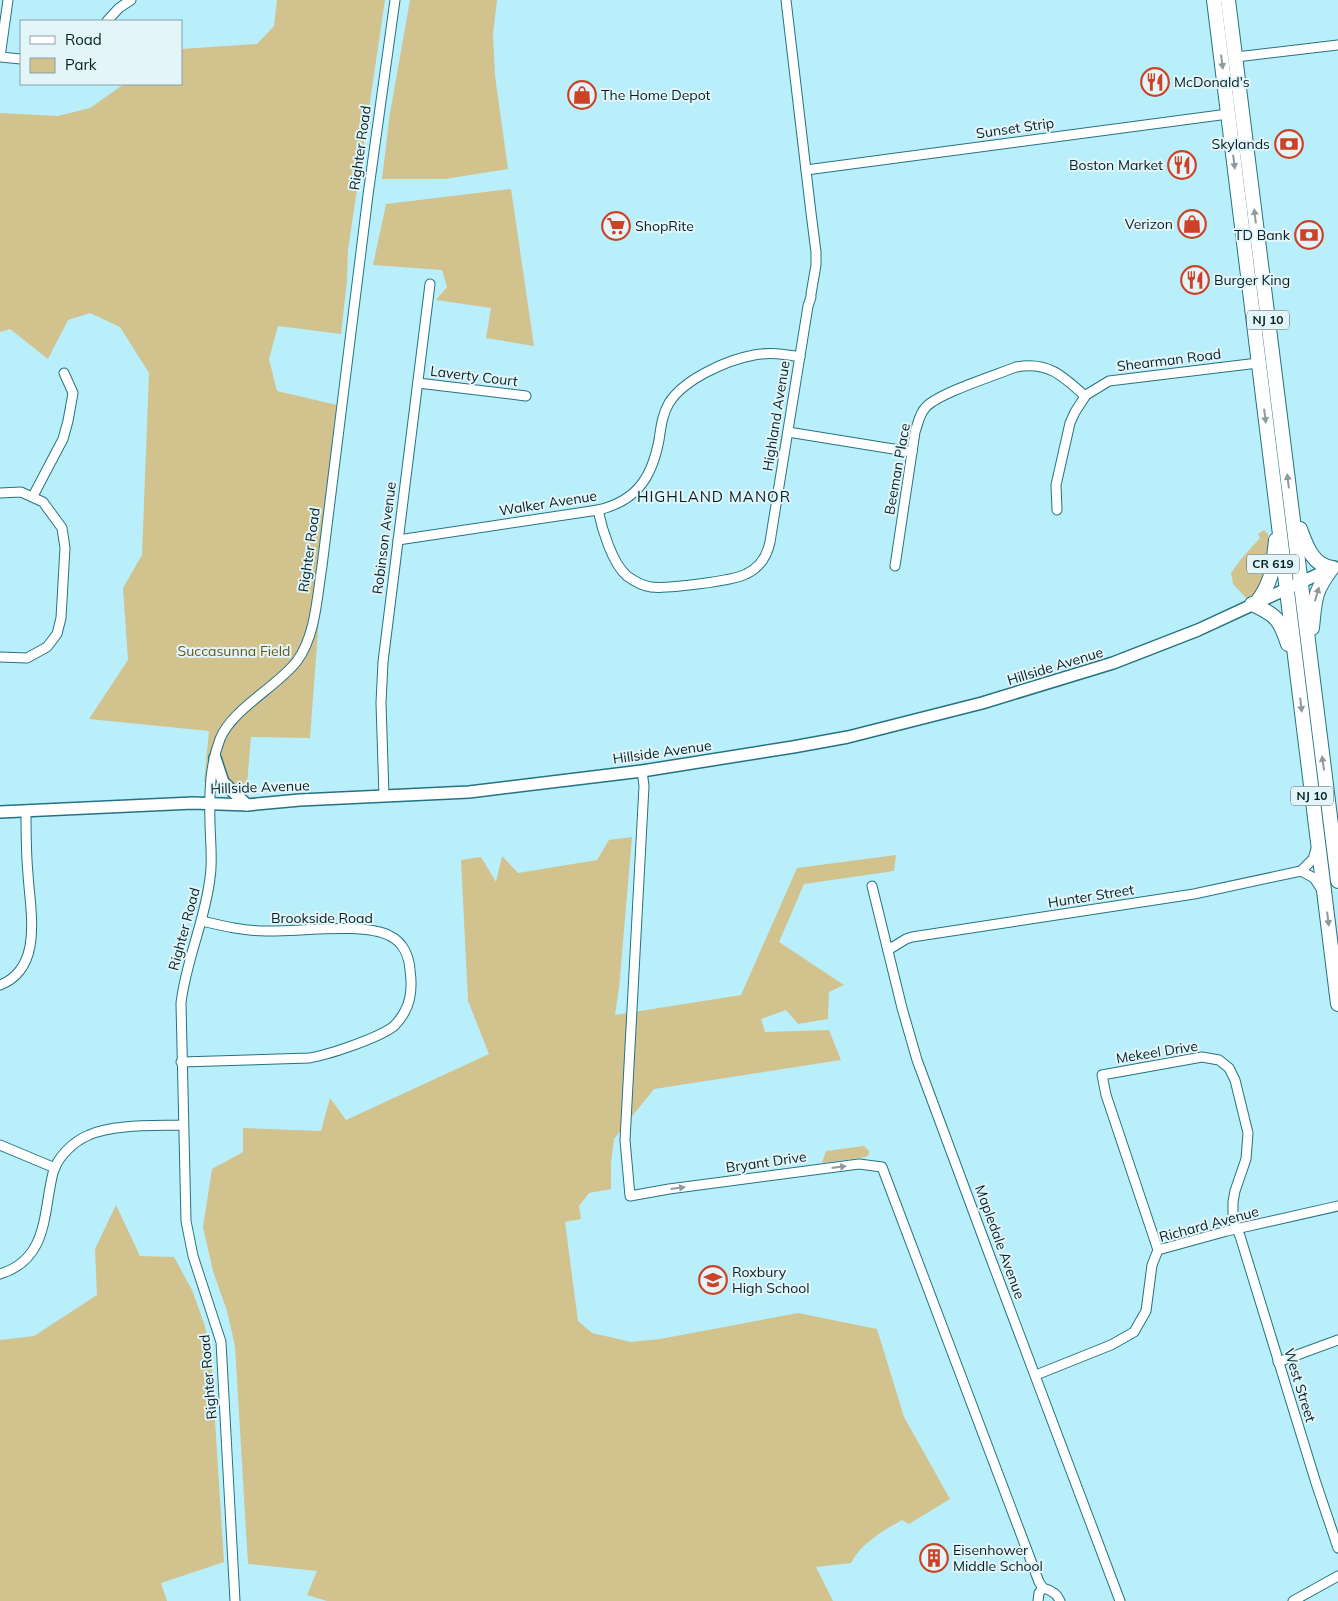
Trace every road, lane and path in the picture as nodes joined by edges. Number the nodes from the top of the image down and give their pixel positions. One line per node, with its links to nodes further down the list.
1 (8, 0): 9 (street)
2 (131, 0): 7 (street)
3 (395, 0): 38 (street, Righter Road)
4 (786, 0): 13 (street, Highland Avenue)
5 (1214, 0): 12 (highway, NJ 10, one-way to 12)
6 (1228, 0): 10 (highway, NJ 10)
7 (107, 20)
8 (1338, 45): 10 (street)
9 (0, 57): 11 (street)
10 (1236, 58): 27 (highway, NJ 10, one-way to 10)
11 (20, 60)
12 (1228, 114): 13 (street, Sunset Strip); 16 (highway, NJ 10, one-way to 16)
13 (806, 170): 15 (street, Highland Avenue)
14 (430, 284): 18 (street, Robinson Avenue)
15 (800, 357): 21 (street, Highland Avenue); 25 (street, Walker Avenue)
16 (1258, 363): 20 (street, Shearman Road); 28 (highway, NJ 10, one-way to 28)
17 (64, 373): 24 (street)
18 (418, 383): 19 (street, Laverty Court); 29 (street, Robinson Avenue)
19 (526, 396)
20 (1085, 396): 22 (street, Beeman Place); 26 (street, Shearman Road)
21 (788, 432): 22 (street); 25 (street, Highland Avenue)
22 (912, 452): 30 (street, Beeman Place)
23 (0, 493): 24 (street)
24 (34, 496): 35 (street)
25 (598, 510): 29 (street, Walker Avenue)
26 (1057, 510)
27 (1292, 510): 31 (highway); 32 (highway, NJ 10)
28 (1279, 522): 33 (highway, NJ 10); 34 (highway, CR 619)
29 (398, 540): 40 (street, Robinson Avenue)
30 (895, 566)
31 (1335, 567): 32 (main road, CR 619); 36 (highway, one-way to 31)
32 (1301, 582): 33 (main road, Hillside Avenue / CR 619); 36 (highway, NJ 10)
33 (1287, 588): 34 (main road, Hillside Avenue / CR 619); 37 (highway, NJ 10)
34 (1254, 603): 37 (highway); 39 (main road, Hillside Avenue / CR 619)
35 (0, 657)
36 (1310, 658): 45 (highway, NJ 10, one-way to 36)
37 (1297, 674): 46 (highway, NJ 10, one-way to 46)
38 (215, 758): 41 (street, Righter Road); 42 (main road)
39 (642, 770): 40 (main road, Hillside Avenue / CR 619); 69 (street, Bryant Drive, one-way to 69)
40 (384, 796): 42 (main road, Hillside Avenue / CR 619)
41 (210, 804): 42 (main road, Hillside Avenue / CR 619); 43 (main road, Hillside Avenue / CR 619); 52 (street, Righter Road)
42 (247, 805)
43 (26, 811): 44 (main road, Hillside Avenue / CR 619); 54 (street)
44 (0, 812)
45 (1332, 830): 47 (street); 49 (highway, NJ 10)
46 (1318, 842): 48 (street); 51 (highway, NJ 10)
47 (1338, 844)
48 (1301, 871): 51 (street); 53 (street, Hunter Street)
49 (1338, 881)
50 (872, 886): 53 (street, Mapledale Avenue)
51 (1325, 895): 55 (highway, NJ 10, one-way to 55)
52 (202, 920): 56 (street, Righter Road); 56 (street, Brookside Road)
53 (888, 950): 66 (street, Mapledale Avenue)
54 (0, 985)
55 (1338, 1004)
56 (181, 1062): 57 (street, Righter Road)
57 (183, 1125): 59 (street); 70 (street, Righter Road)
58 (0, 1145): 59 (street)
59 (55, 1168): 63 (street)
60 (1338, 1206): 61 (street, Richard Avenue)
61 (1237, 1229): 62 (street, Richard Avenue); 62 (street, Mekeel Drive); 65 (street, West Street)
62 (1158, 1250): 66 (street, Richard Avenue)
63 (0, 1274)
64 (1338, 1340): 65 (street)
65 (1278, 1362): 67 (street, West Street)
66 (1036, 1375): 73 (street, Mapledale Avenue)
67 (1338, 1548)
68 (1338, 1576): 74 (street)
69 (1043, 1588): 71 (street); 72 (street, Bryant Drive)
70 (235, 1601)
71 (1038, 1601)
72 (1060, 1601)
73 (1120, 1601)
74 (1293, 1601)

